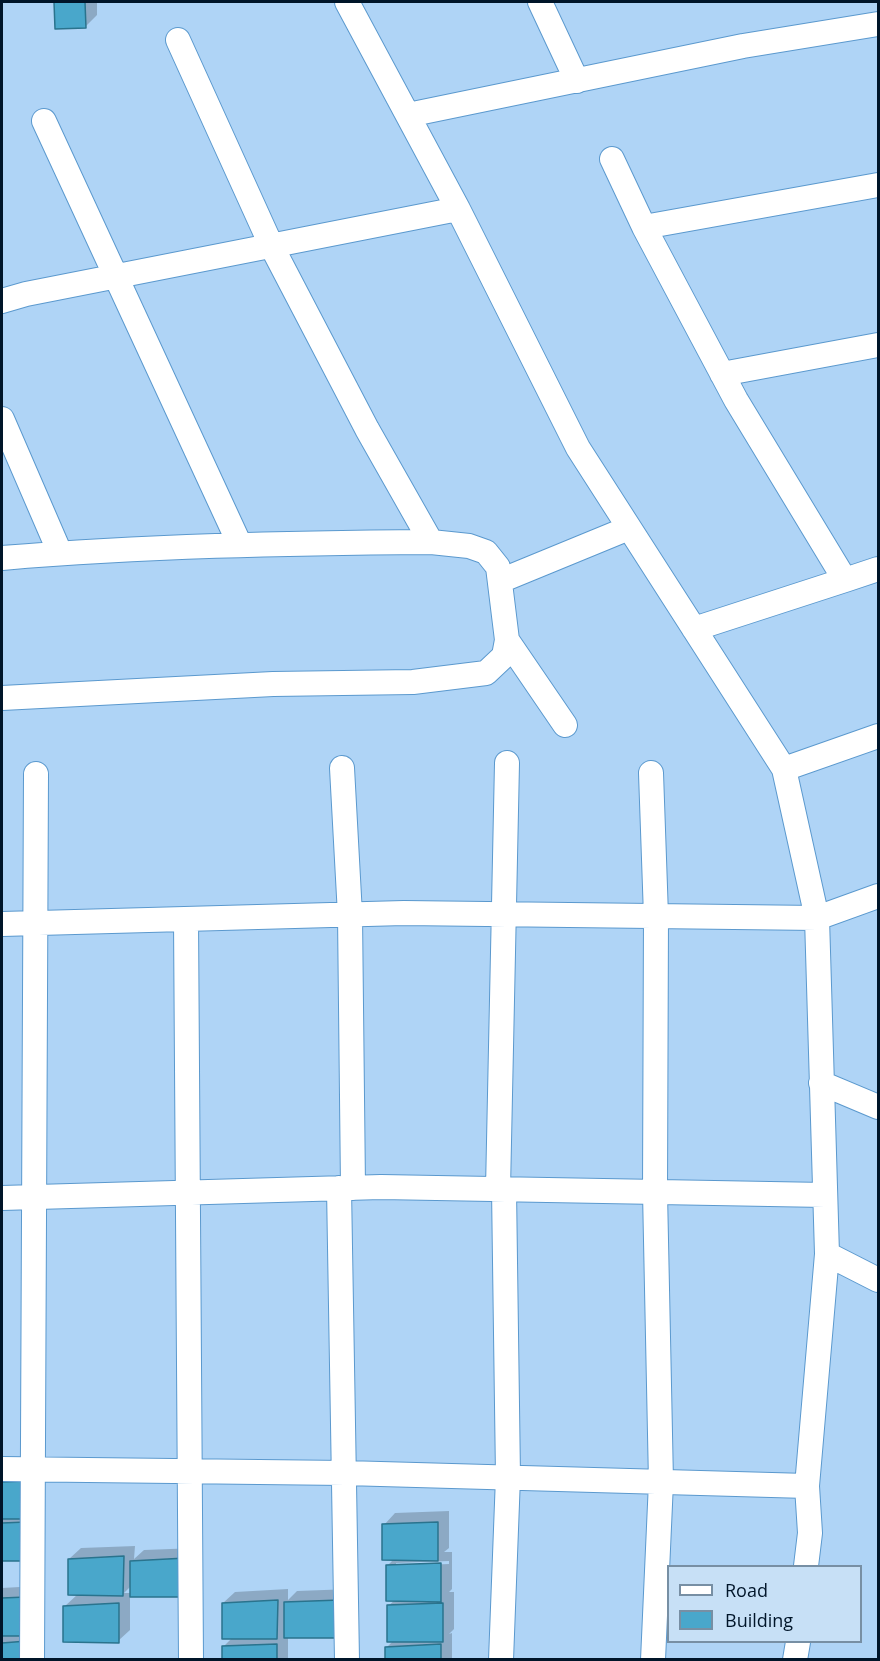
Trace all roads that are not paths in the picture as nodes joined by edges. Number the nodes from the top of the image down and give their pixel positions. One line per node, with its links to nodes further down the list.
1 (347, 2): 6 (street)
2 (540, 2): 5 (street)
3 (879, 24): 5 (street)
4 (178, 40): 12 (street)
5 (577, 81): 6 (street)
6 (408, 115): 10 (street)
7 (44, 121): 13 (street)
8 (612, 159): 11 (street)
9 (879, 185): 11 (street)
10 (458, 209): 12 (street); 18 (street)
11 (644, 227): 16 (street)
12 (271, 245): 13 (street); 19 (street)
13 (117, 276): 14 (street); 20 (street)
14 (2, 301)
15 (879, 345): 16 (street)
16 (722, 374): 24 (street)
17 (2, 419): 21 (street)
18 (629, 528): 25 (street); 26 (street)
19 (431, 542): 20 (street); 25 (street)
20 (240, 545): 21 (street)
21 (60, 554): 22 (street)
22 (2, 558)
23 (879, 569): 24 (street)
24 (845, 580): 26 (street)
25 (500, 581): 27 (street)
26 (694, 629): 33 (street)
27 (507, 640): 28 (street); 29 (street)
28 (2, 698)
29 (566, 725)
30 (879, 736): 33 (street)
31 (507, 763): 37 (street)
32 (342, 768): 38 (street)
33 (784, 769): 40 (street)
34 (651, 773): 39 (street)
35 (36, 774): 42 (street)
36 (879, 896): 40 (street)
37 (503, 914): 38 (street); 39 (street); 47 (street)
38 (350, 915): 41 (street); 46 (street)
39 (656, 916): 40 (street); 48 (street)
40 (817, 918): 44 (street)
41 (186, 919): 42 (street); 49 (street)
42 (36, 923): 43 (street); 51 (street)
43 (2, 924)
44 (821, 1083): 45 (street); 50 (street)
45 (879, 1107)
46 (346, 1188): 47 (street); 49 (street); 58 (street)
47 (501, 1189): 48 (street); 59 (street)
48 (655, 1192): 50 (street); 60 (street)
49 (188, 1193): 51 (street); 57 (street)
50 (825, 1196): 53 (street)
51 (35, 1197): 52 (street); 56 (street)
52 (2, 1198)
53 (826, 1254): 54 (street); 61 (street)
54 (879, 1280)
55 (2, 1469): 56 (street)
56 (31, 1470): 57 (street); 64 (street)
57 (190, 1471): 58 (street); 65 (street)
58 (345, 1473): 59 (street); 66 (street)
59 (508, 1477): 60 (street); 67 (street)
60 (662, 1482): 61 (street); 68 (street)
61 (807, 1486): 62 (street)
62 (806, 1565)
63 (798, 1643): 69 (street)
64 (32, 1659)
65 (191, 1659)
66 (347, 1659)
67 (501, 1659)
68 (652, 1659)
69 (795, 1659)

